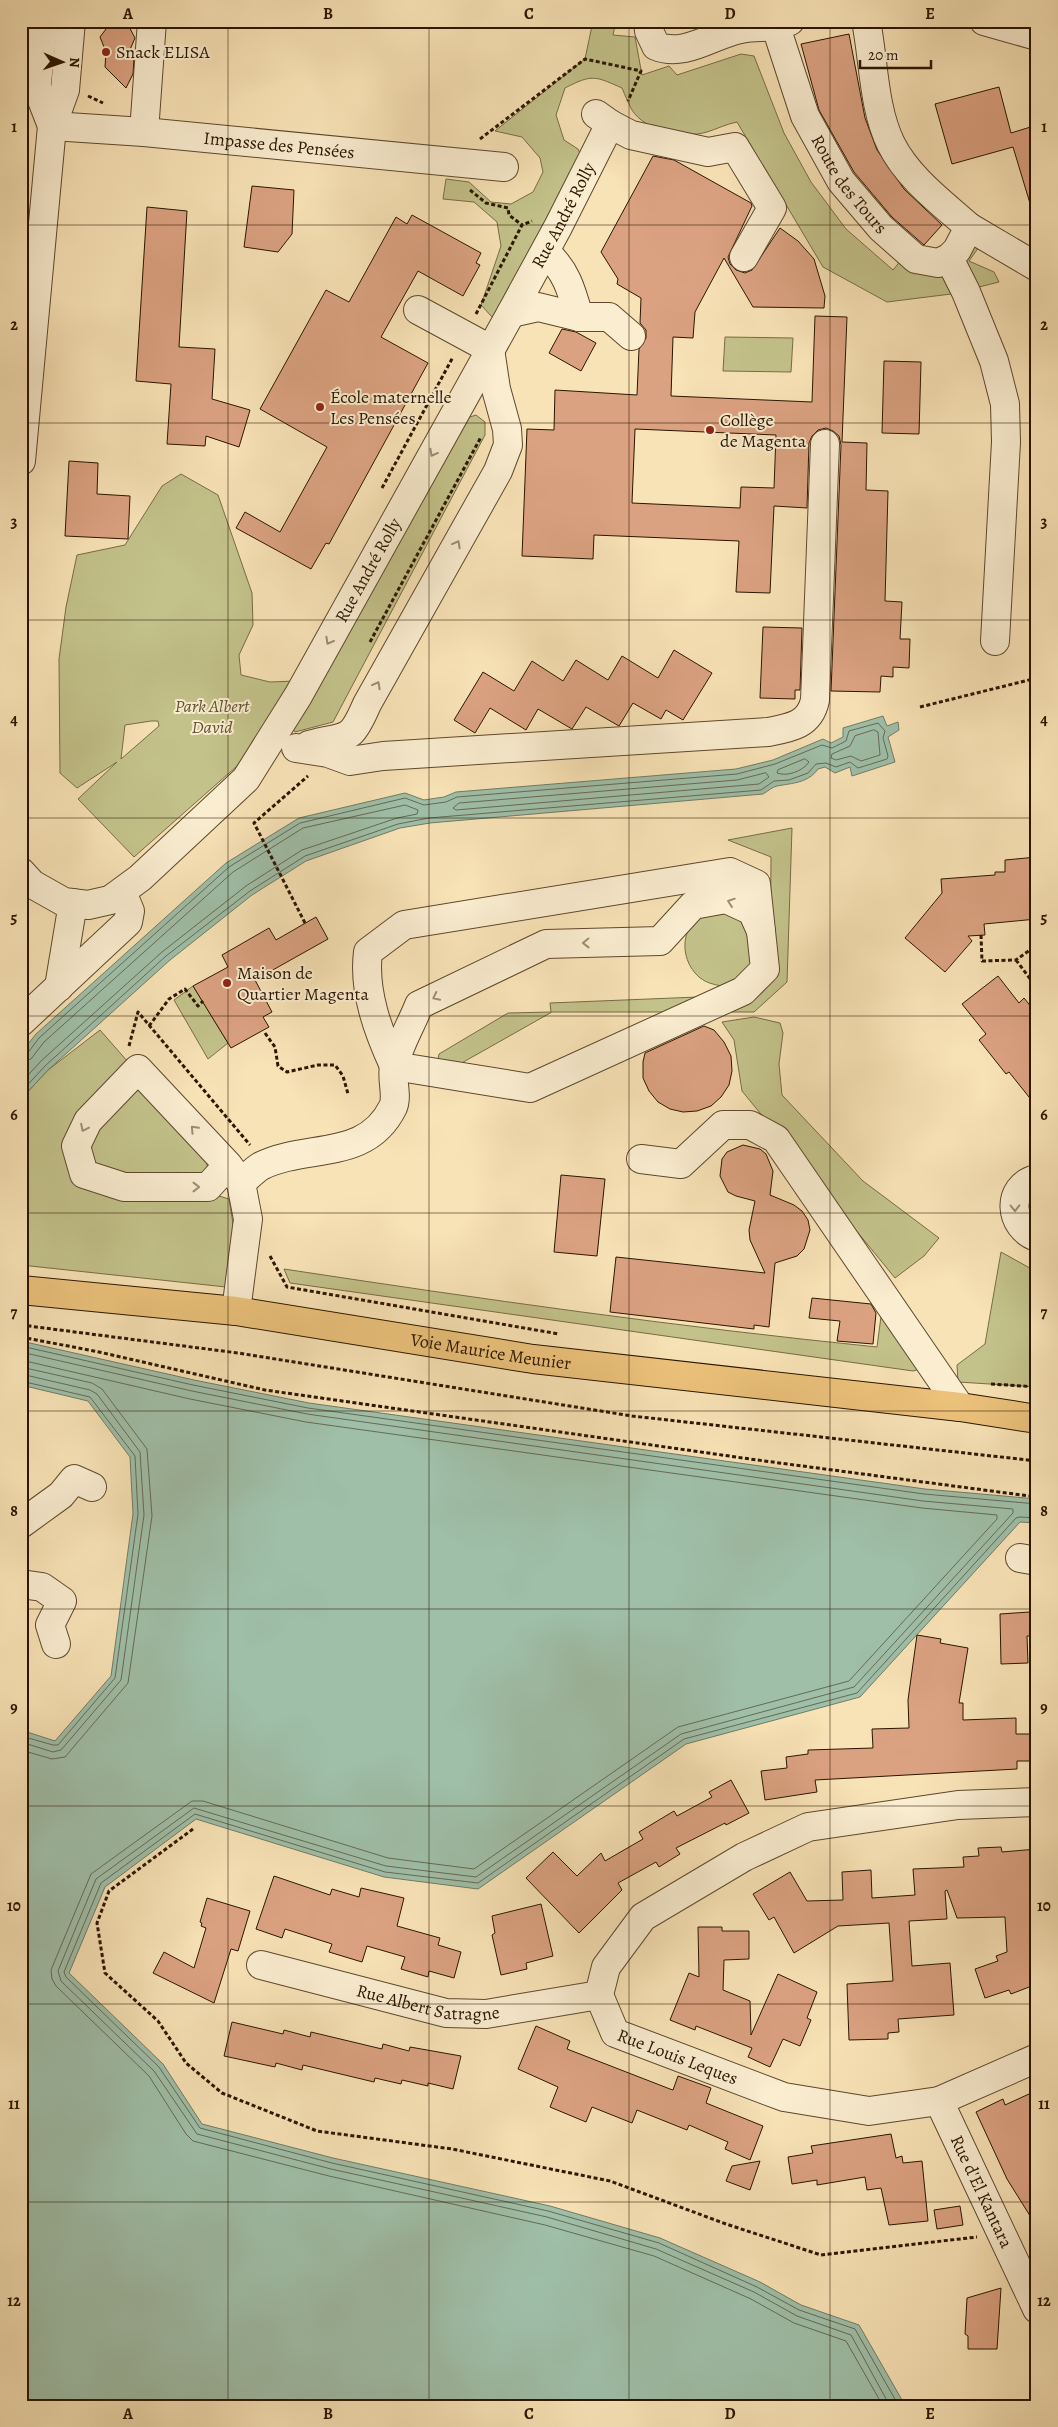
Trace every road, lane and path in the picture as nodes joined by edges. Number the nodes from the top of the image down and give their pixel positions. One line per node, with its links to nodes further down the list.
1 (44, 21): 10 (street)
2 (152, 21): 13 (street)
3 (648, 21): 6 (street, Route des Tours)
4 (866, 21): 19 (street)
5 (984, 21): 8 (street)
6 (783, 24): 22 (street, Route des Tours)
7 (69, 26): 12 (street)
8 (1037, 36)
9 (21, 54): 10 (street)
10 (37, 83): 12 (street)
11 (628, 101): 14 (path)
12 (52, 126): 13 (street, Impasse des Pensées); 34 (street)
13 (144, 132): 15 (street, Impasse des Pensées)
14 (474, 144)
15 (504, 167)
16 (468, 188): 18 (path)
17 (536, 220): 18 (path)
18 (522, 225): 27 (path)
19 (969, 227): 22 (street); 23 (street)
20 (545, 252): 21 (street, Rue André Rolly); 25 (street, Rue André Rolly); 26 (street)
21 (744, 257)
22 (949, 258): 36 (street)
23 (1037, 267)
24 (418, 310): 27 (street)
25 (511, 314): 26 (street); 29 (street, Rue André Rolly)
26 (579, 317): 28 (street)
27 (464, 335): 29 (street); 35 (path)
28 (631, 336)
29 (490, 349): 30 (street, Rue André Rolly); 33 (street)
30 (457, 410): 33 (street); 44 (street, Rue André Rolly, one-way to 44)
31 (485, 429): 37 (path)
32 (825, 444): 42 (street)
33 (503, 460): 40 (street, one-way to 33)
34 (21, 461)
35 (379, 493)
36 (995, 641)
37 (367, 648)
38 (1037, 678): 39 (path)
39 (920, 707)
40 (362, 716): 41 (street); 42 (street)
41 (296, 748): 42 (street); 44 (street)
42 (383, 756)
43 (311, 773): 48 (path)
44 (246, 778): 46 (street, Rue André Rolly)
45 (21, 872): 47 (street, Rue André Rolly)
46 (122, 892): 47 (street, Rue André Rolly); 53 (street)
47 (73, 903): 53 (street)
48 (305, 924)
49 (763, 934): 60 (street); 60 (street, one-way to 60); 60 (street)
50 (980, 935): 52 (path)
51 (1037, 944): 52 (path)
52 (1016, 960): 54 (path)
53 (59, 987): 56 (street)
54 (1037, 988)
55 (204, 1001): 57 (path)
56 (21, 1022)
57 (149, 1026): 59 (path); 63 (path)
58 (266, 1033): 61 (path)
59 (128, 1051)
60 (394, 1066): 66 (street)
61 (348, 1094)
62 (1036, 1106): 64 (path)
63 (250, 1145)
64 (1037, 1149)
65 (641, 1159): 77 (street)
66 (234, 1174): 66 (street, one-way to 66); 71 (street)
67 (1037, 1179): 68 (street, one-way to 68)
68 (1037, 1237)
69 (271, 1249): 73 (path)
70 (21, 1290): 71 (main road, Voie Maurice Meunier)
71 (236, 1311): 77 (main road, Voie Maurice Meunier)
72 (21, 1325): 80 (path)
73 (567, 1335)
74 (21, 1337): 82 (path)
75 (987, 1384): 76 (path)
76 (1037, 1387)
77 (960, 1407): 78 (main road, Voie Maurice Meunier); 79 (main road, Voie Maurice Meunier)
78 (1037, 1412)
79 (1037, 1419)
80 (1037, 1461)
81 (92, 1487): 83 (street)
82 (1037, 1497)
83 (21, 1524)
84 (21, 1584): 85 (street)
85 (56, 1644)
86 (1037, 1802): 89 (street)
87 (193, 1829): 92 (path)
88 (261, 1965): 89 (street, Rue Albert Satragne)
89 (599, 1995): 91 (street, Rue Louis Leques)
90 (1037, 2058): 91 (street, Rue Louis Leques)
91 (939, 2101): 92 (street, Rue d'El Kantara)
92 (1002, 2234): 93 (street, Rue d'El Kantara)
93 (1037, 2309)

